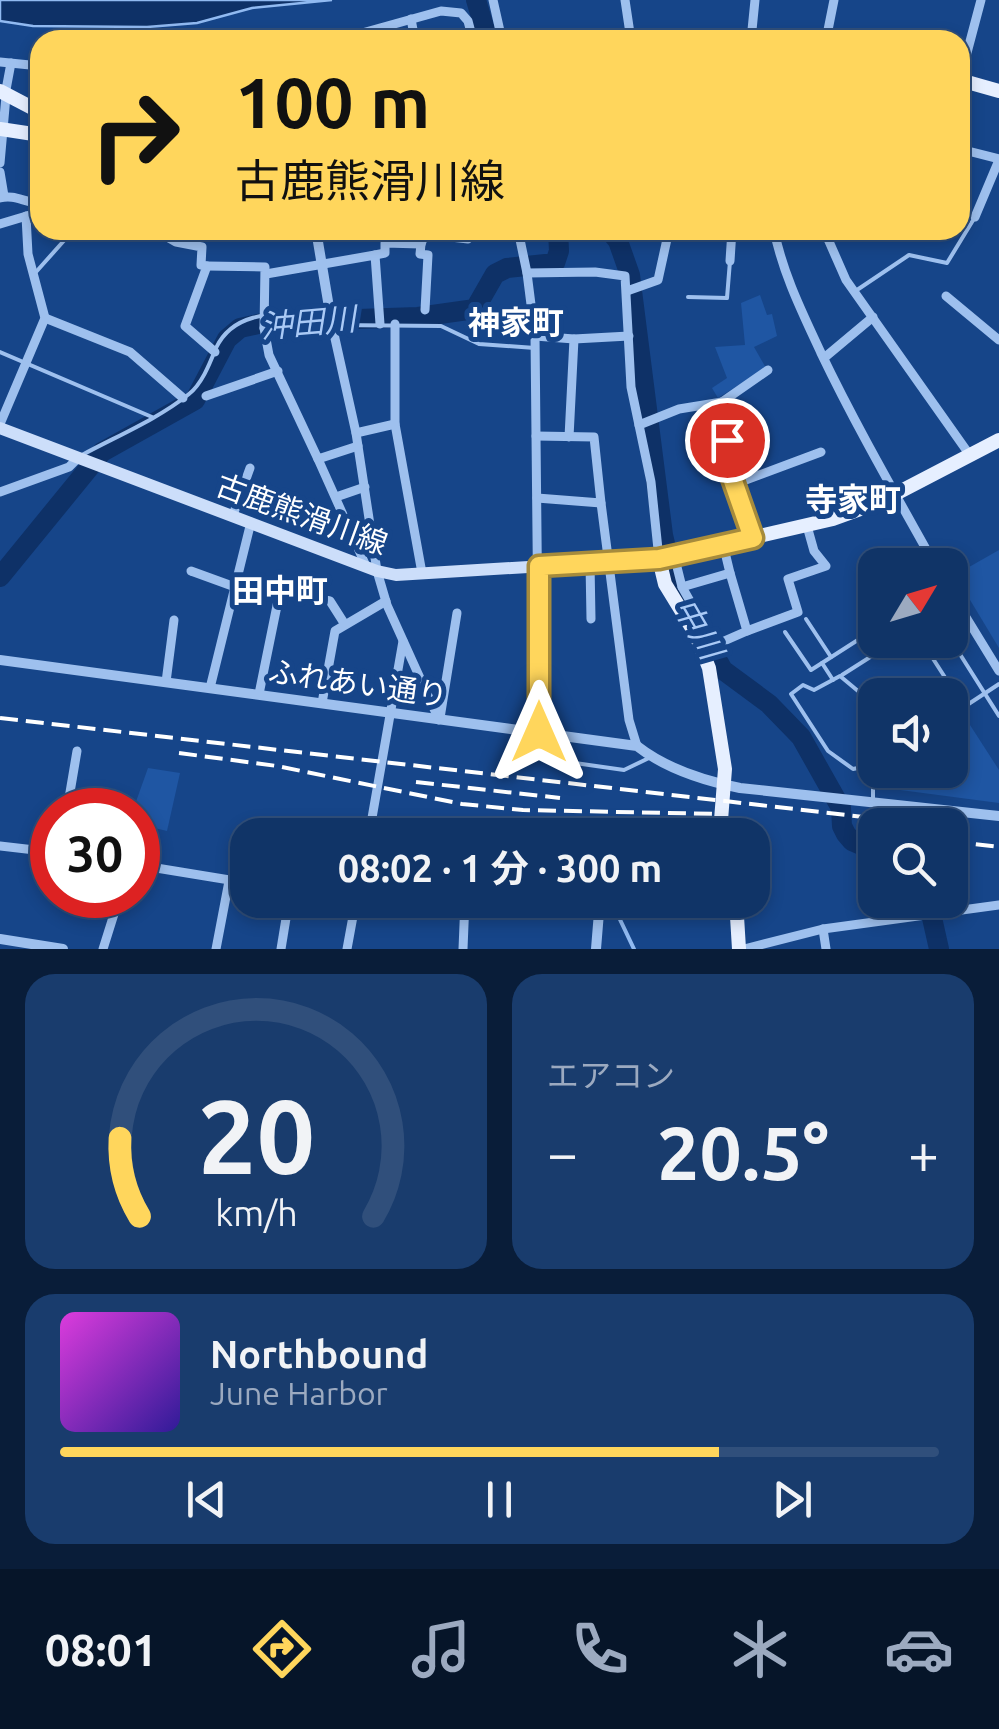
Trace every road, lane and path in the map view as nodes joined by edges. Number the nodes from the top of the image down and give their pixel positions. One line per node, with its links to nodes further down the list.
1 (493, 0): 10 (street)
2 (625, 0): 11 (street)
3 (755, 0): 12 (street)
4 (834, 0): 13 (street)
5 (980, 0): 14 (street)
6 (412, 19): 7 (street); 8 (street); 9 (street)
7 (384, 30)
8 (414, 30)
9 (471, 30)
10 (500, 30)
11 (630, 30)
12 (752, 30)
13 (828, 30)
14 (970, 40)
15 (6, 62): 18 (street)
16 (970, 83): 17 (main road)
17 (999, 91)
18 (4, 94): 19 (main road); 20 (street)
19 (30, 107)
20 (2, 129): 21 (main road); 24 (street)
21 (30, 133)
22 (970, 152): 23 (street)
23 (999, 160): 30 (street)
24 (0, 162)
25 (0, 172): 26 (street)
26 (2, 197): 27 (street)
27 (30, 201)
28 (30, 215): 29 (street)
29 (26, 216): 31 (street); 49 (street)
30 (976, 216): 32 (lane)
31 (0, 224)
32 (970, 226)
33 (65, 240): 49 (lane)
34 (172, 240): 47 (street)
35 (318, 240): 46 (street)
36 (423, 240): 43 (street)
37 (520, 240): 48 (street)
38 (667, 240): 51 (street)
39 (731, 240): 45 (street)
40 (776, 240): 70 (street)
41 (827, 240): 52 (street)
42 (961, 240): 52 (lane)
43 (421, 244): 44 (street); 55 (street)
44 (375, 255): 46 (street); 60 (street)
45 (730, 260): 54 (lane)
46 (322, 262): 50 (street); 59 (street)
47 (207, 266): 50 (street); 69 (street)
48 (527, 272): 51 (street); 63 (street)
49 (35, 274): 58 (street)
50 (266, 274): 56 (street)
51 (626, 291): 64 (street)
52 (854, 292): 57 (street)
53 (946, 296): 66 (street)
54 (688, 297)
55 (425, 310)
56 (264, 315): 59 (lane); 62 (street); 69 (lane)
57 (873, 317): 70 (street); 87 (street)
58 (45, 318): 71 (street); 75 (street)
59 (331, 319): 60 (lane); 62 (street); 81 (street)
60 (380, 324): 61 (lane)
61 (394, 324): 67 (lane); 78 (street)
62 (264, 328): 73 (street)
63 (535, 336): 65 (street); 67 (street)
64 (629, 336): 65 (street); 79 (street)
65 (574, 340): 83 (street)
66 (999, 340)
67 (535, 348): 82 (street)
68 (0, 352): 71 (lane)
69 (215, 352): 75 (lane)
70 (824, 358): 94 (street)
71 (27, 363): 77 (lane); 80 (street)
72 (768, 370): 76 (street)
73 (278, 372): 74 (street); 89 (street)
74 (206, 396)
75 (184, 398): 77 (lane)
76 (722, 402): 79 (street); 91 (street)
77 (152, 417): 88 (lane)
78 (395, 424): 81 (street); 110 (street)
79 (639, 425): 104 (street)
80 (0, 426): 88 (main road, 古鹿熊滑川線)
81 (356, 433): 85 (street)
82 (536, 436): 83 (street); 96 (street)
83 (569, 436): 97 (street)
84 (999, 440): 87 (main road)
85 (358, 446): 89 (street); 92 (street)
86 (822, 452): 91 (street)
87 (969, 454): 94 (main road)
88 (81, 459): 93 (street); 98 (main road, 古鹿熊滑川線)
89 (318, 459): 95 (street)
90 (250, 468): 98 (street)
91 (735, 484): 101 (street)
92 (364, 487): 95 (street); 108 (street)
93 (0, 492)
94 (896, 494): 100 (main road); 103 (street)
95 (336, 497): 108 (street)
96 (537, 498): 97 (street); 107 (street)
97 (601, 503): 105 (street)
98 (233, 515): 99 (main road, 古鹿熊滑川線)
99 (252, 522): 108 (main road, 古鹿熊滑川線); 112 (street)
100 (807, 526): 101 (main road); 124 (street)
101 (753, 538): 102 (main road)
102 (724, 544): 104 (main road); 111 (street)
103 (926, 548)
104 (666, 557): 105 (main road, 古鹿熊滑川線); 113 (street); 152 (main road)
105 (607, 562): 106 (main road, 古鹿熊滑川線); 148 (street)
106 (590, 563): 107 (main road, 古鹿熊滑川線); 118 (street)
107 (539, 566): 110 (main road, 古鹿熊滑川線); 147 (street)
108 (372, 569): 110 (main road, 古鹿熊滑川線); 115 (street)
109 (191, 571): 112 (street)
110 (422, 573)
111 (730, 573): 113 (street); 124 (street)
112 (235, 585): 114 (street); 139 (street)
113 (682, 587): 124 (street)
114 (280, 591): 120 (street); 141 (street)
115 (386, 602): 120 (street); 126 (street)
116 (457, 613): 146 (street)
117 (806, 618): 128 (lane)
118 (591, 619)
119 (174, 620): 137 (street)
120 (344, 623): 143 (street)
121 (968, 624): 122 (street)
122 (971, 628): 123 (lane); 134 (street)
123 (968, 630)
124 (747, 631)
125 (785, 632): 133 (lane)
126 (404, 638): 144 (street); 146 (street)
127 (858, 640): 128 (lane)
128 (831, 657): 133 (lane)
129 (868, 658): 135 (lane)
130 (933, 658): 142 (lane)
131 (963, 658): 142 (lane)
132 (0, 660): 137 (street, ふれあい通り)
133 (822, 662): 136 (lane)
134 (999, 672)
135 (840, 676): 136 (lane); 140 (lane)
136 (833, 680): 151 (lane)
137 (166, 682): 139 (street, ふれあい通り)
138 (999, 684): 142 (lane)
139 (210, 688): 141 (street, ふれあい通り)
140 (858, 691)
141 (259, 694): 143 (street, ふれあい通り)
142 (985, 694): 145 (lane)
143 (322, 703): 144 (street, ふれあい通り)
144 (391, 713): 146 (street, ふれあい通り); 157 (street)
145 (999, 716)
146 (439, 720): 147 (street, ふれあい通り)
147 (539, 732): 148 (street, ふれあい通り); 150 (lane)
148 (637, 746): 150 (street)
149 (77, 751): 153 (street)
150 (651, 757): 152 (street)
151 (858, 768)
152 (724, 785): 155 (street); 158 (main road)
153 (71, 788)
154 (873, 788): 155 (lane)
155 (873, 802): 156 (street)
156 (999, 816)
157 (372, 818)
158 (719, 818)
159 (0, 846): 160 (street)
160 (30, 849)
161 (160, 869): 162 (street)
162 (229, 881): 174 (street)
163 (999, 906): 170 (street)
164 (113, 918): 173 (street)
165 (286, 918): 175 (street)
166 (352, 918): 176 (street)
167 (464, 918): 177 (street)
168 (599, 918): 178 (street)
169 (738, 918): 179 (main road)
170 (823, 929): 179 (street); 180 (street)
171 (0, 939): 172 (street)
172 (63, 949)
173 (104, 949)
174 (216, 949)
175 (281, 949)
176 (346, 949)
177 (463, 949)
178 (596, 949)
179 (742, 949)
180 (826, 949)

